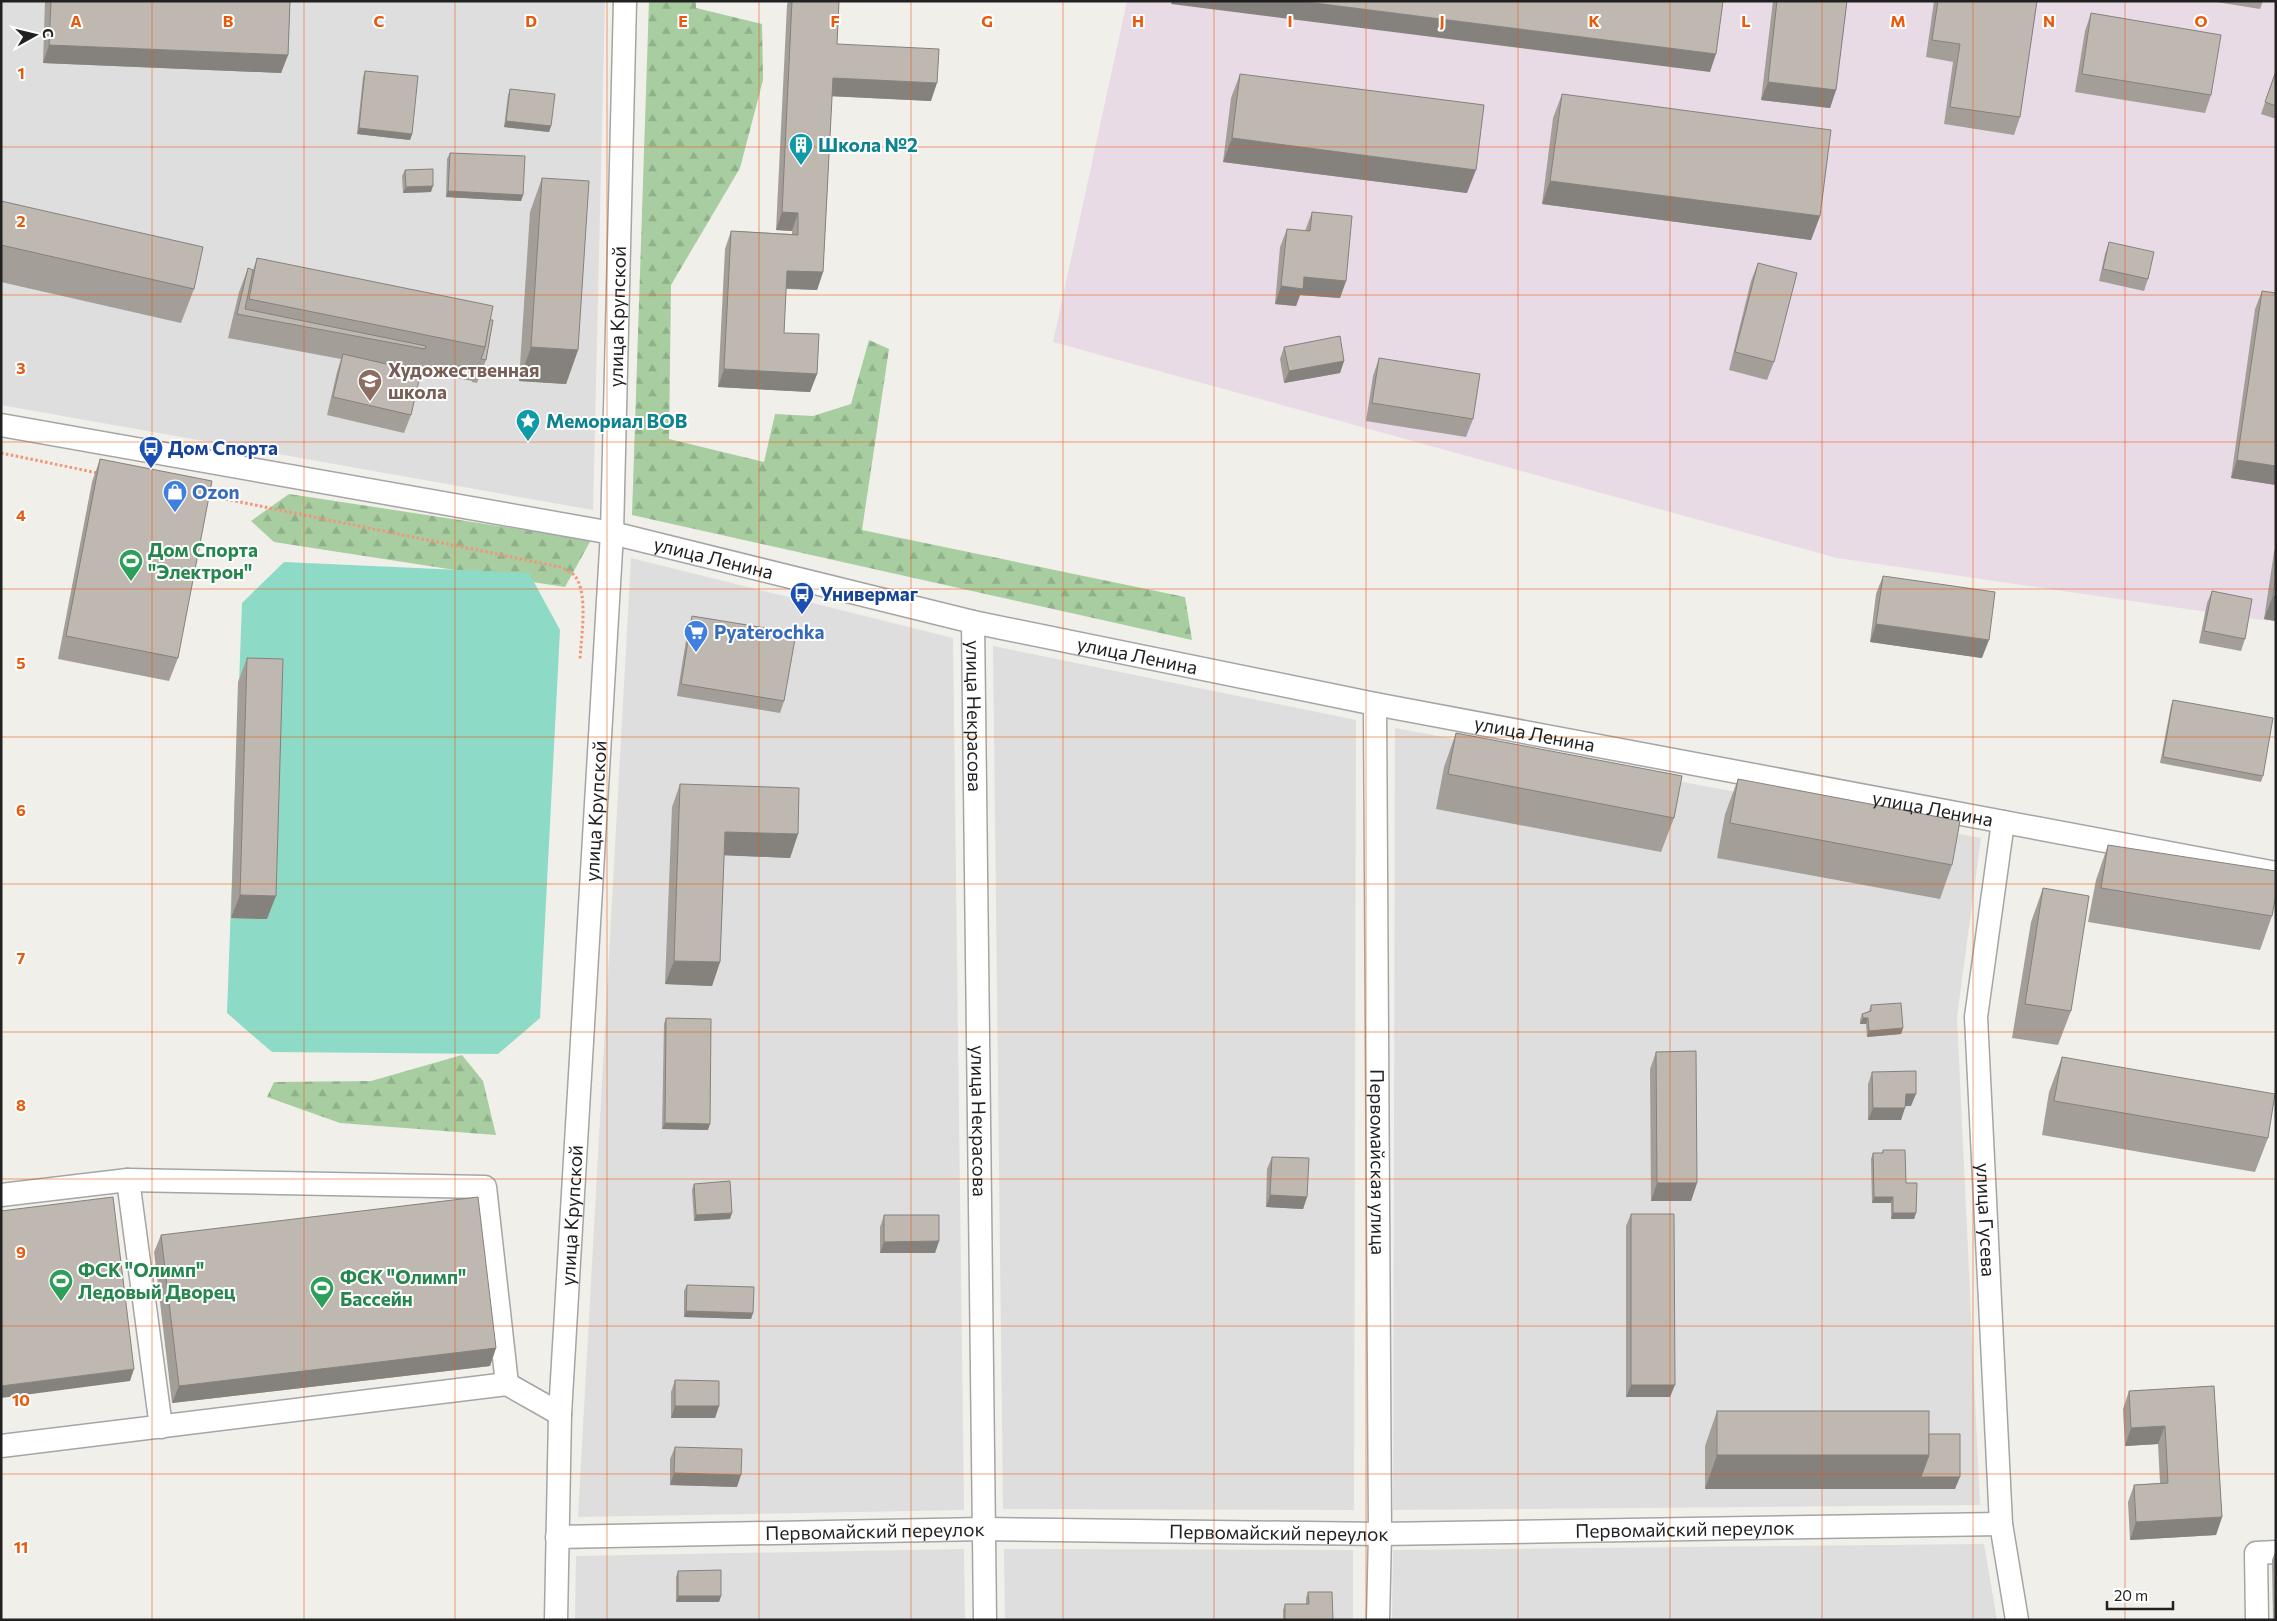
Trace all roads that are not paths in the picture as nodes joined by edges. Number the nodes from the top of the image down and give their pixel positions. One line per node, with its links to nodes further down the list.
1 (625, 1): 3 (street, улица Крупской)
2 (1, 425): 3 (street, улица Ленина)
3 (612, 534): 4 (street, улица Ленина); 11 (street, улица Крупской)
4 (973, 622): 5 (street, улица Ленина); 15 (street, улица Некрасова)
5 (1376, 704): 6 (street, улица Ленина); 16 (street, Первомайская улица)
6 (2002, 822): 7 (street, улица Ленина); 14 (street, улица Гусева)
7 (2276, 873)
8 (128, 1180): 9 (street); 10 (street); 12 (street)
9 (1, 1195)
10 (507, 1384): 11 (street); 12 (street)
11 (560, 1414): 17 (street, улица Крупской)
12 (161, 1427): 13 (street)
13 (1, 1446)
14 (2001, 1524): 16 (street, Первомайский переулок); 22 (street, улица Гусева)
15 (984, 1529): 16 (street, Первомайский переулок); 17 (street, Первомайский переулок); 20 (street, улица Некрасова)
16 (1380, 1534): 21 (street, Первомайская улица)
17 (557, 1537): 19 (street, улица Крупской)
18 (2276, 1552): 23 (street)
19 (556, 1620)
20 (985, 1620)
21 (1378, 1620)
22 (2016, 1620)
23 (2257, 1620)

